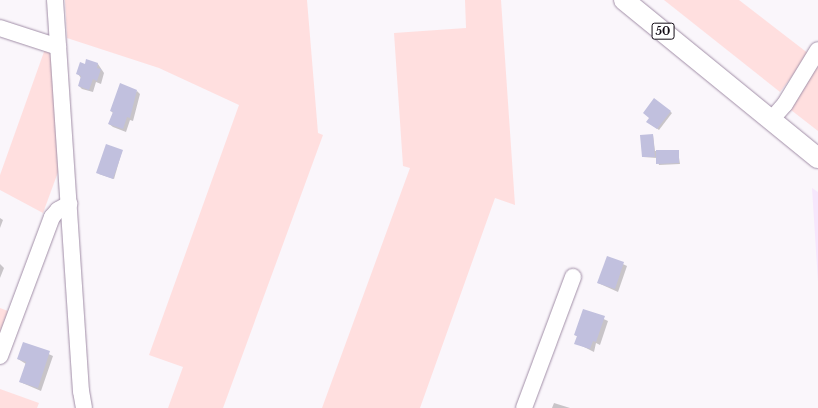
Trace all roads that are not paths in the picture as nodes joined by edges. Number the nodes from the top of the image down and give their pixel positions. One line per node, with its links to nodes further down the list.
1 (55, 0): 4 (street)
2 (624, 0): 6 (main road, 50)
3 (0, 28): 4 (street)
4 (58, 47): 8 (street)
5 (818, 50): 6 (street)
6 (771, 120): 7 (main road, 50)
7 (818, 158)
8 (69, 204): 10 (street); 11 (street)
9 (573, 278): 12 (street)
10 (0, 356)
11 (84, 408)
12 (524, 408)

